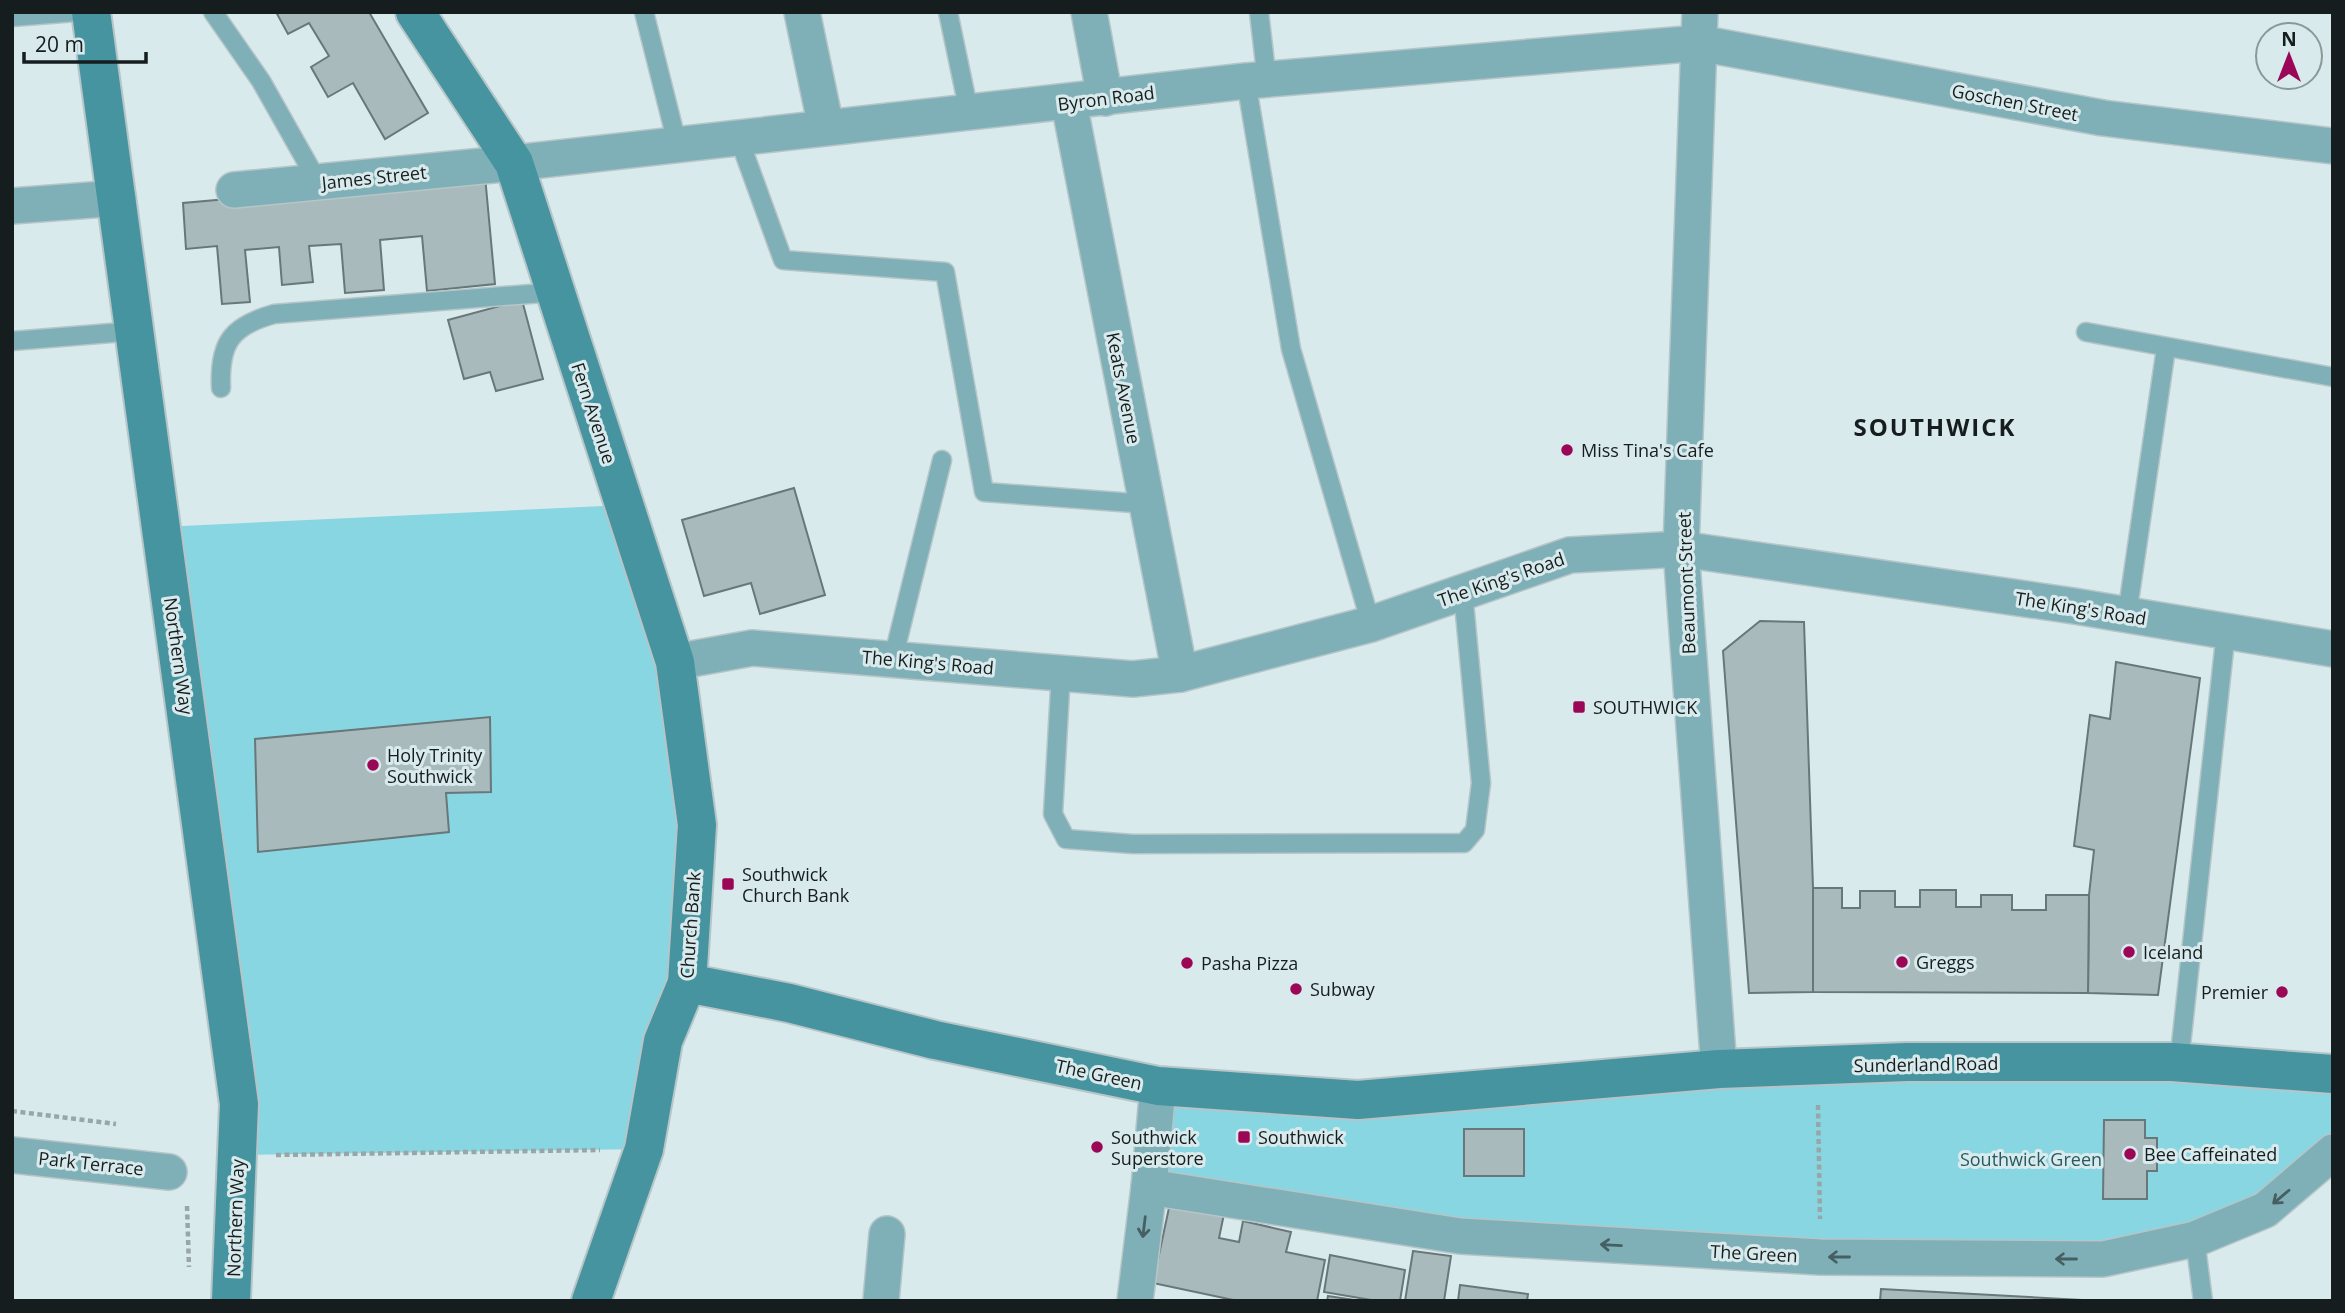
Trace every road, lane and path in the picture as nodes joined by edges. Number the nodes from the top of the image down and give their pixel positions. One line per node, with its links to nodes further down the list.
1 (76, 12): 10 (lane)
2 (91, 12): 23 (street, Northern Way)
3 (213, 12): 21 (lane)
4 (415, 12): 20 (street, Fern Avenue)
5 (644, 12): 18 (lane)
6 (802, 12): 16 (street)
7 (948, 12): 15 (lane)
8 (1089, 12): 13 (street)
9 (1259, 12): 12 (lane)
10 (12, 17)
11 (1700, 28): 12 (street, Byron Road); 19 (street, Goschen Street); 34 (street, Beaumont Street)
12 (1256, 81): 13 (street, Byron Road); 37 (lane)
13 (1105, 98): 14 (street, Byron Road)
14 (1069, 103): 15 (street, Byron Road); 33 (street, Keats Avenue)
15 (969, 112): 16 (street, Byron Road)
16 (826, 127): 17 (street, Byron Road)
17 (738, 136): 18 (street, Byron Road); 33 (lane)
18 (677, 143): 20 (street, Byron Road)
19 (2333, 146)
20 (514, 163): 21 (street, James Street); 25 (street, Fern Avenue)
21 (318, 182): 22 (street, James Street)
22 (234, 190)
23 (118, 198): 24 (street); 26 (street, Northern Way)
24 (12, 206)
25 (556, 292): 31 (lane); 41 (street, Fern Avenue)
26 (136, 331): 28 (lane); 56 (street, Northern Way)
27 (2086, 332): 29 (lane)
28 (12, 341)
29 (2166, 348): 30 (lane); 36 (lane)
30 (2333, 377)
31 (221, 388)
32 (942, 460): 40 (lane)
33 (1147, 504): 43 (street, Keats Avenue)
34 (1681, 549): 35 (street, The King's Road); 36 (street, The King's Road); 47 (street, Beaumont Street)
35 (1463, 592): 37 (street, The King's Road); 42 (lane)
36 (2127, 615): 38 (street, The King's Road)
37 (1371, 624): 43 (street, The King's Road)
38 (2226, 631): 39 (street, The King's Road); 45 (lane)
39 (2333, 649)
40 (892, 659): 41 (street, The King's Road); 42 (street, The King's Road)
41 (675, 662): 44 (street, Church Bank)
42 (1061, 672): 43 (street, The King's Road)
43 (1180, 674)
44 (687, 983): 49 (street, The Green); 53 (street, Church Bank)
45 (2179, 1063): 46 (street, Sunderland Road); 48 (street, Sunderland Road)
46 (1818, 1066): 47 (street, Sunderland Road); 61 (path)
47 (1718, 1069): 50 (street, Sunderland Road)
48 (2333, 1074)
49 (1158, 1086): 50 (street, The Green); 58 (street)
50 (1519, 1088)
51 (12, 1111): 52 (path)
52 (121, 1125)
53 (644, 1149): 56 (path); 64 (street, Church Bank)
54 (2333, 1152): 60 (street, The Green, one-way to 60)
55 (12, 1155): 57 (street, Park Terrace)
56 (237, 1155): 63 (street, Northern Way)
57 (169, 1171): 62 (path)
58 (1149, 1187): 61 (street, The Green, one-way to 58); 66 (street, one-way to 66)
59 (887, 1234): 65 (street)
60 (2195, 1239): 61 (street, The Green, one-way to 61); 67 (lane)
61 (1820, 1257)
62 (194, 1277)
63 (231, 1301)
64 (592, 1301)
65 (881, 1301)
66 (1135, 1301)
67 (2203, 1301)

